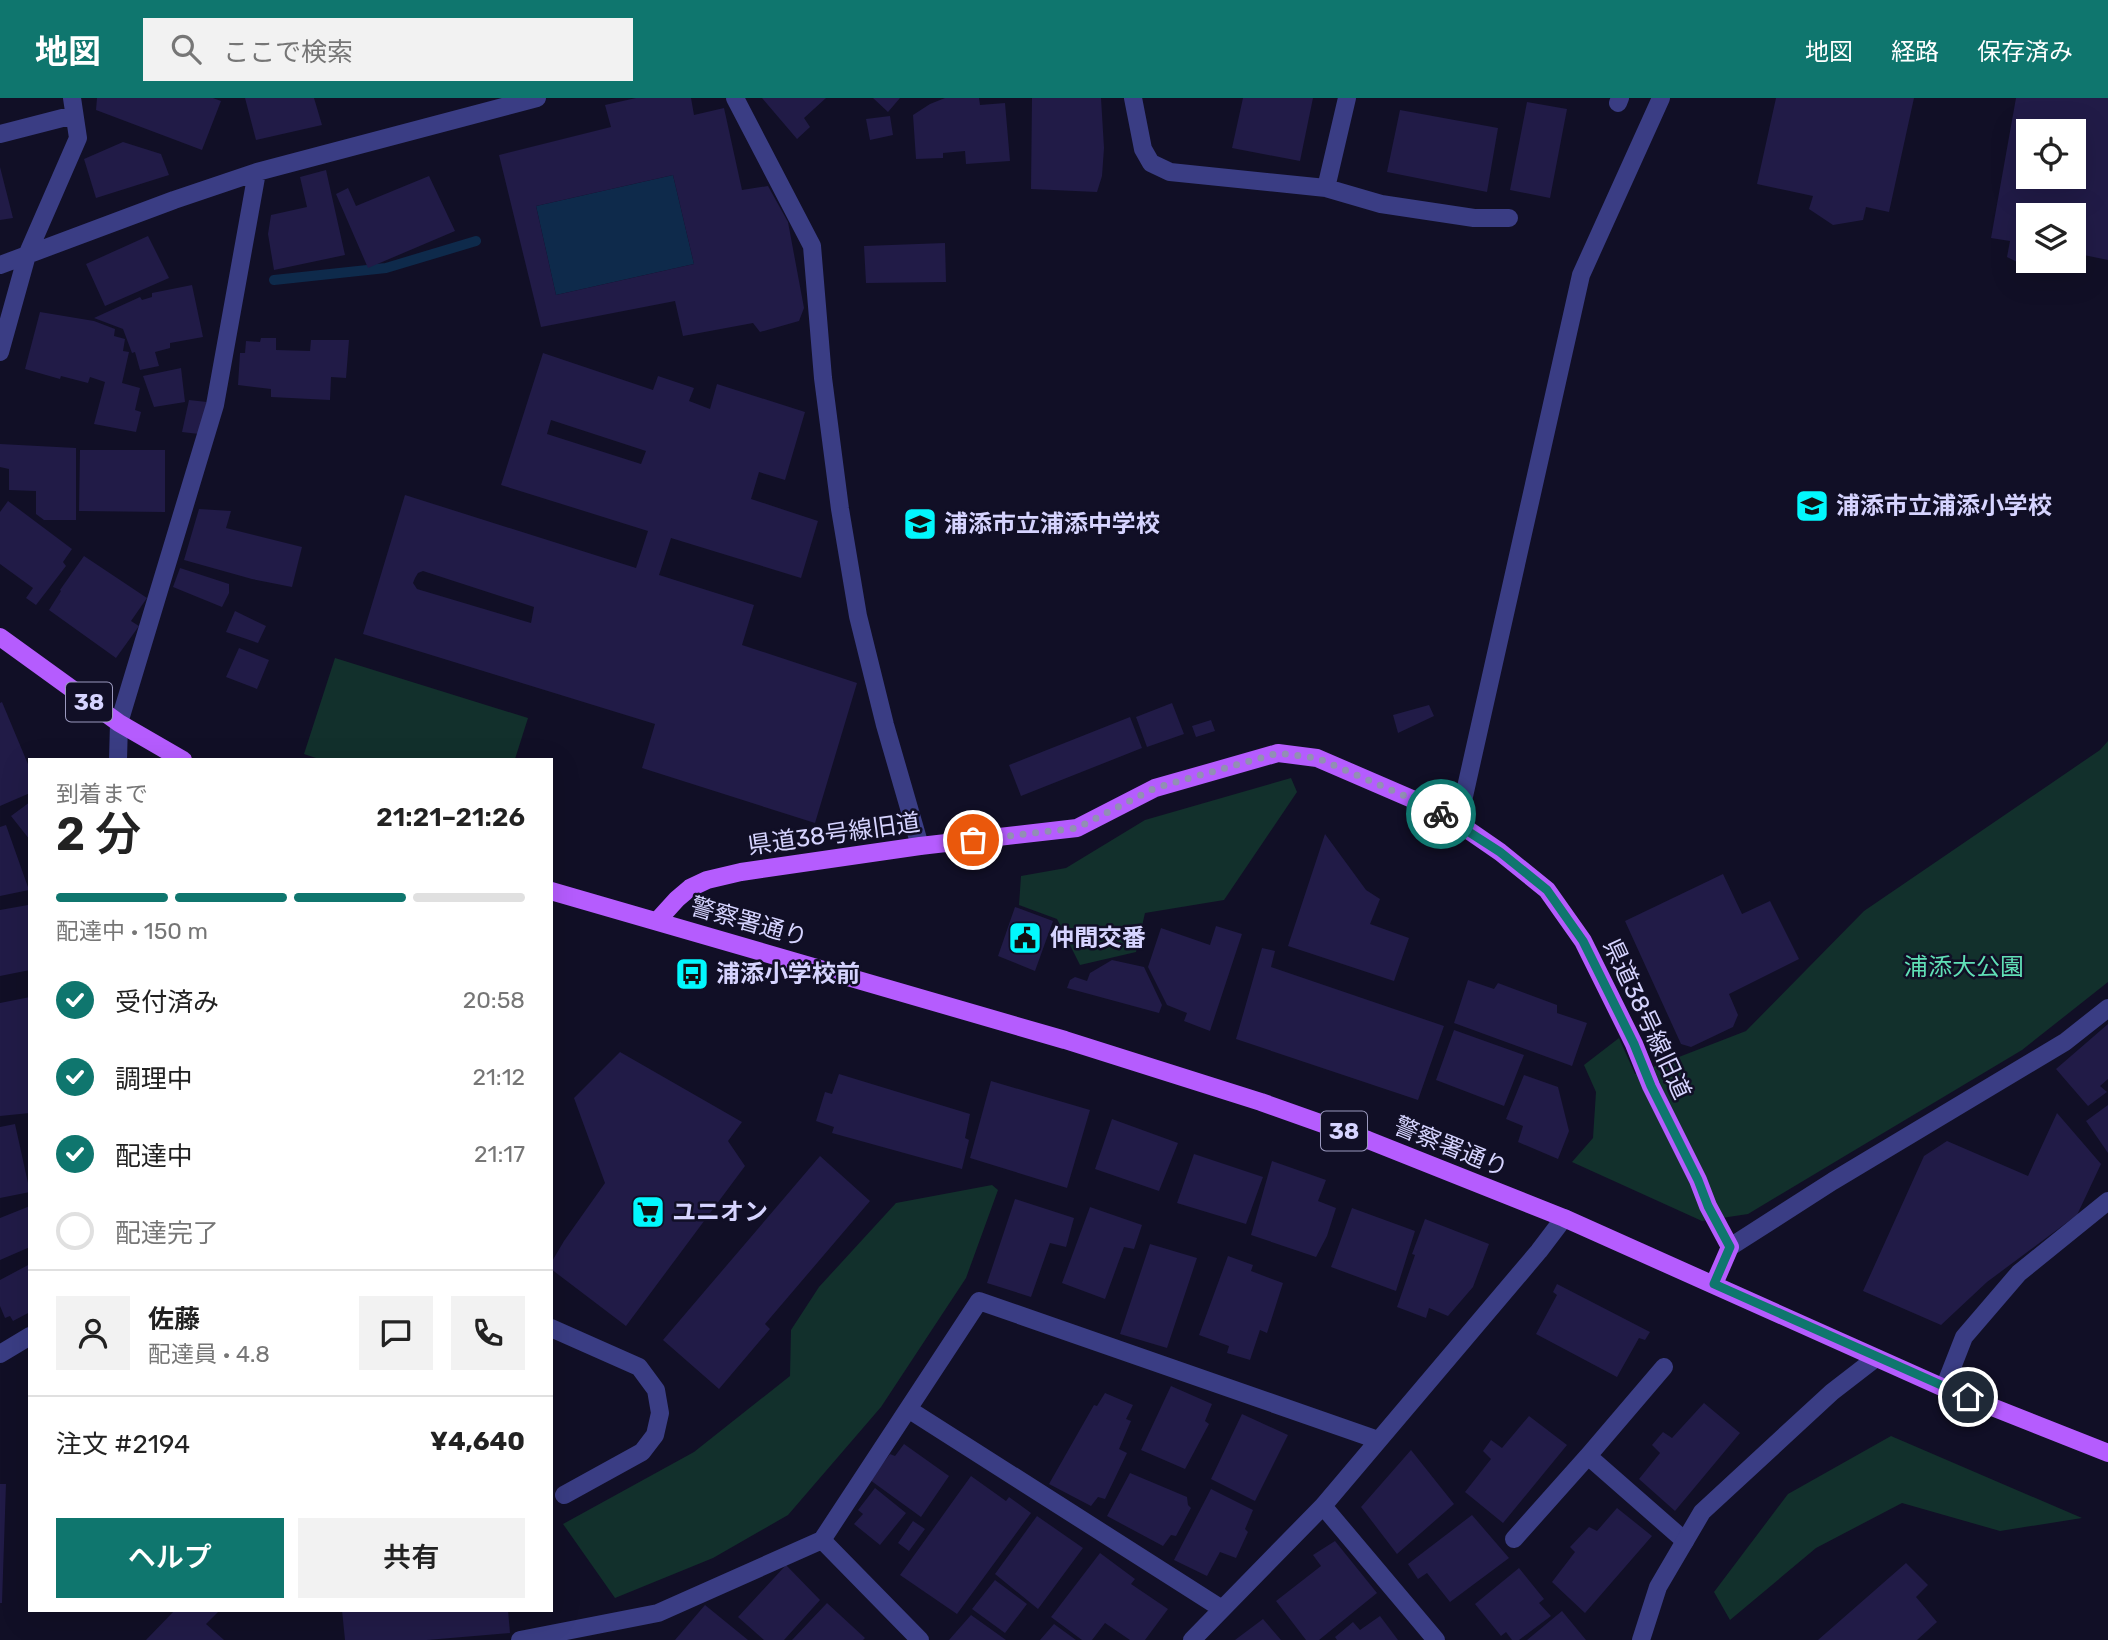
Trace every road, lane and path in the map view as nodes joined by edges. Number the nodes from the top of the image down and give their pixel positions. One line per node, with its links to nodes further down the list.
1 (537, 98): 6 (street)
2 (735, 98): 20 (street)
3 (1133, 98): 10 (street)
4 (1347, 98): 10 (street)
5 (1661, 98): 19 (street)
6 (496, 103): 9 (street)
7 (73, 106): 8 (street); 12 (street)
8 (0, 134)
9 (257, 172): 12 (street); 16 (street)
10 (1326, 188): 11 (street)
11 (1509, 218)
12 (27, 255): 13 (street); 14 (street)
13 (0, 265)
14 (0, 352)
15 (0, 637): 16 (main road, 38)
16 (119, 723): 17 (street); 18 (main road, 38)
17 (118, 758)
18 (180, 758)
19 (1458, 823): 20 (main road, 県道38号線旧道); 26 (main road, 県道38号線旧道)
20 (920, 846): 22 (main road, 県道38号線旧道)
21 (553, 892): 22 (main road, 警察署通り / 38)
22 (657, 921): 25 (main road, 警察署通り / 38)
23 (2108, 1008): 26 (street)
24 (2108, 1202): 33 (street)
25 (1564, 1218): 27 (main road, 警察署通り / 38); 35 (street)
26 (1730, 1247): 27 (main road)
27 (1714, 1284): 31 (main road, 警察署通り / 38)
28 (553, 1329): 38 (street)
29 (28, 1337): 30 (street)
30 (0, 1354)
31 (1876, 1358): 33 (main road, 警察署通り / 38); 42 (street)
32 (1664, 1367): 37 (street)
33 (1944, 1388): 36 (main road, 警察署通り / 38)
34 (908, 1409): 35 (street); 41 (street); 43 (street)
35 (1378, 1440): 39 (street)
36 (2108, 1453)
37 (1588, 1455): 40 (street); 42 (street)
38 (564, 1495)
39 (1323, 1506): 43 (street); 48 (street)
40 (1514, 1539)
41 (822, 1540): 44 (street); 46 (street)
42 (1685, 1541): 49 (street)
43 (1222, 1609): 47 (street)
44 (572, 1635): 45 (street)
45 (520, 1640)
46 (919, 1640)
47 (1192, 1640)
48 (1436, 1640)
49 (1642, 1640)

